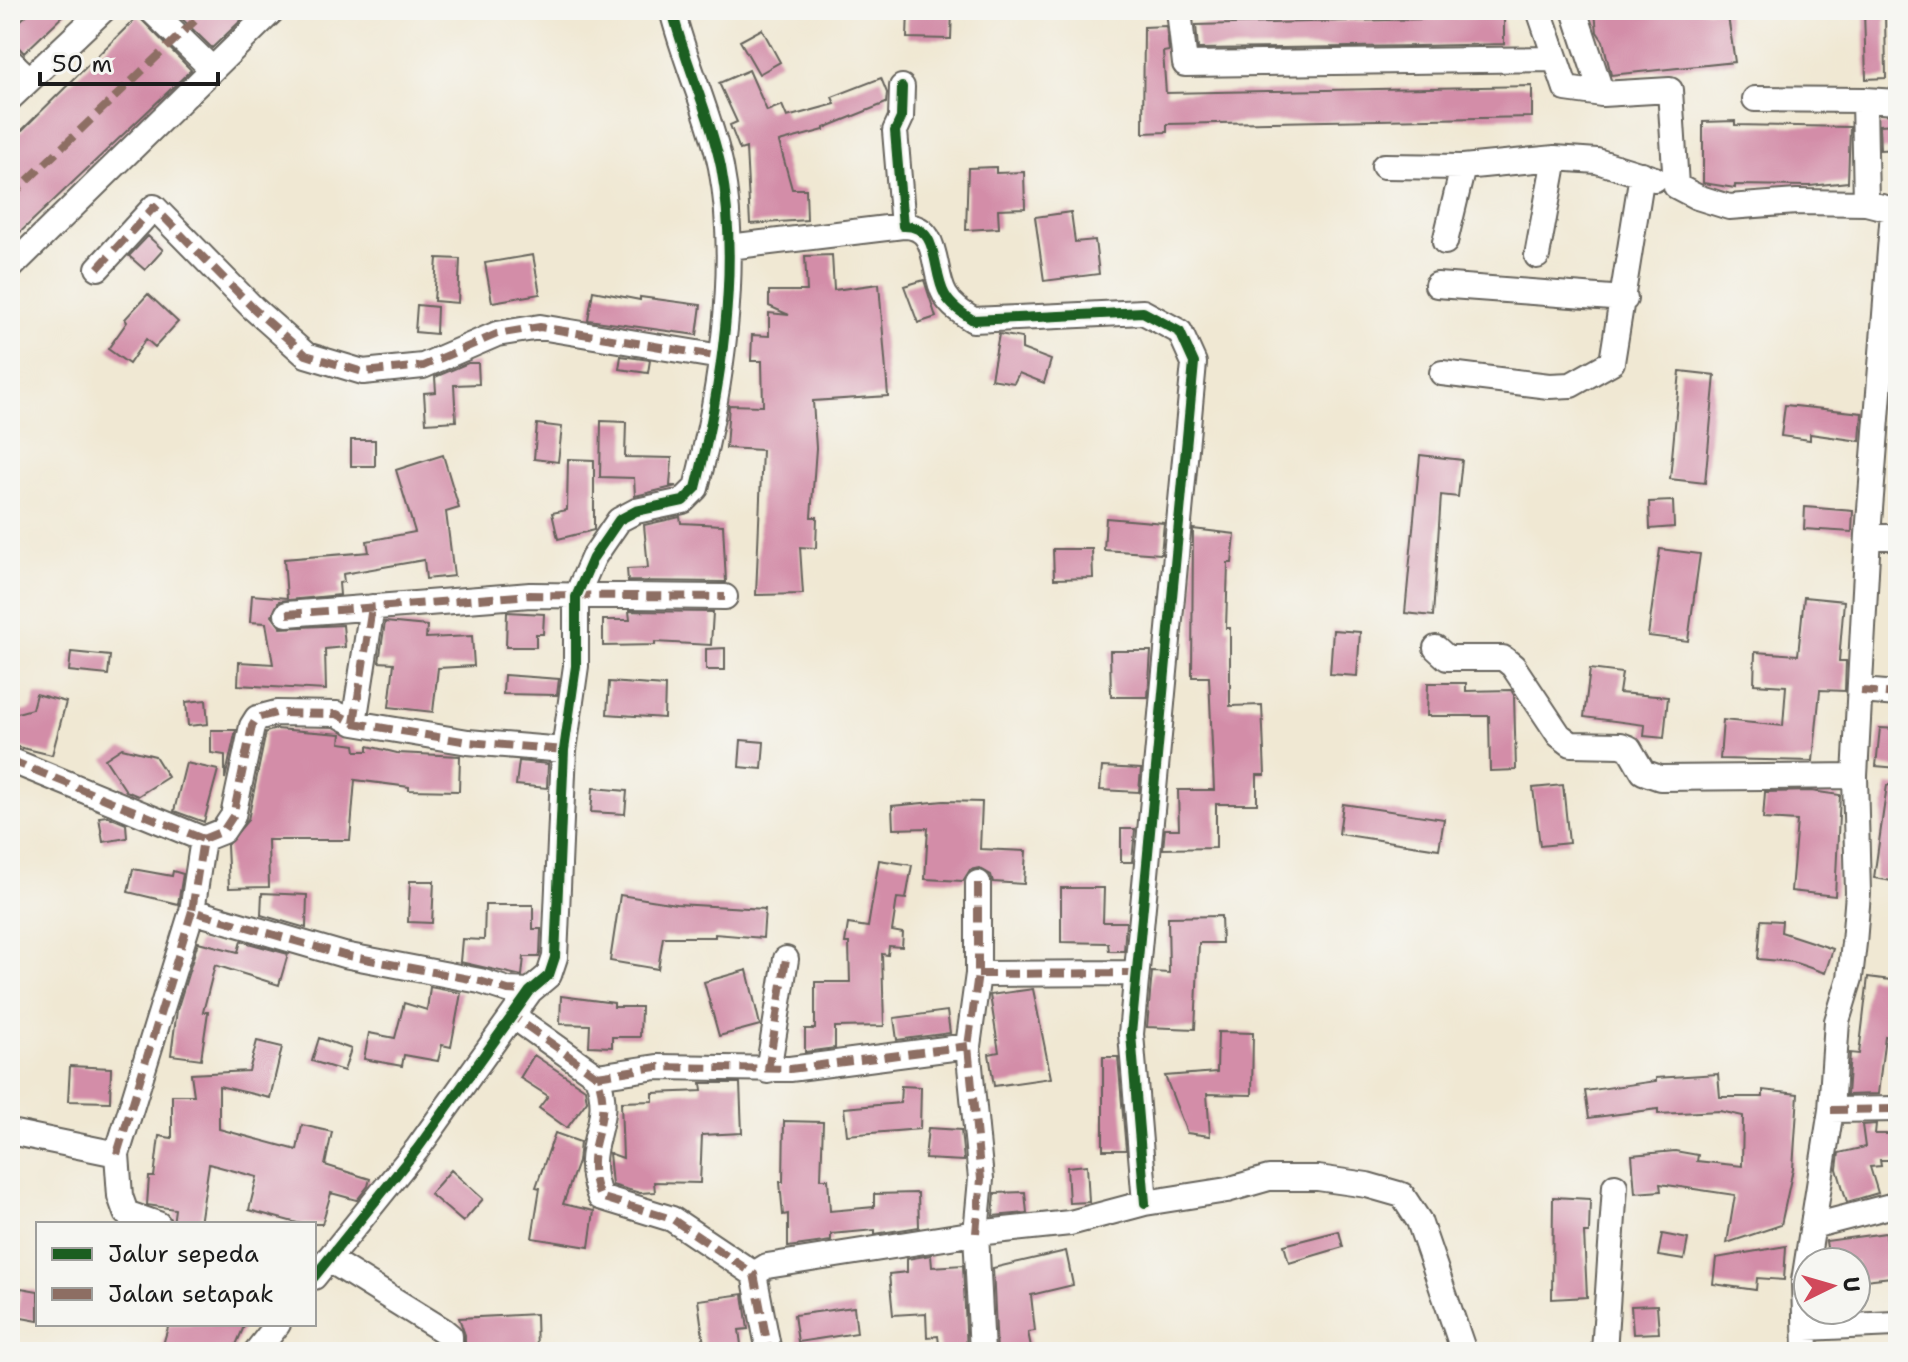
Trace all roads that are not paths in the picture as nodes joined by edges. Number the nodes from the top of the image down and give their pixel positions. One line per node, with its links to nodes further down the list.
1 (103, 10): 11 (street)
2 (151, 10): 10 (street)
3 (273, 10): 10 (street)
4 (672, 10): 27 (street)
5 (1179, 10): 8 (street)
6 (1539, 10): 8 (street)
7 (1574, 10): 13 (street)
8 (1554, 59): 13 (street)
9 (10, 61): 11 (street)
10 (212, 69): 29 (street)
11 (29, 79): 14 (street)
12 (902, 87): 25 (street)
13 (1602, 94): 22 (street)
14 (10, 98)
15 (1755, 99): 16 (street)
16 (1864, 100): 17 (street); 23 (street)
17 (1898, 102)
18 (1555, 158): 20 (street); 21 (street); 28 (street)
19 (1384, 166): 20 (street)
20 (1463, 167): 26 (street)
21 (1642, 174): 22 (street); 32 (street)
22 (1676, 186): 23 (street)
23 (1866, 203): 24 (street)
24 (1896, 211): 35 (street)
25 (903, 226): 27 (street); 52 (street)
26 (1445, 242)
27 (729, 247): 33 (street)
28 (1537, 256)
29 (10, 268)
30 (98, 268): 33 (street)
31 (1437, 285): 32 (street)
32 (1625, 299): 34 (street)
33 (721, 357): 37 (street)
34 (1442, 373)
35 (1868, 535): 36 (street); 42 (street)
36 (1898, 538)
37 (576, 597): 38 (street); 39 (street); 45 (street)
38 (725, 597)
39 (372, 607): 40 (street); 44 (street)
40 (287, 614)
41 (1436, 648): 47 (street)
42 (1861, 691): 43 (street); 47 (street)
43 (1898, 694)
44 (354, 723): 45 (street); 48 (street)
45 (564, 750): 54 (street)
46 (10, 760): 48 (street)
47 (1855, 776): 60 (street)
48 (203, 839): 50 (street)
49 (978, 883): 53 (street)
50 (192, 911): 54 (street); 62 (street)
51 (786, 959): 57 (street)
52 (1136, 973): 53 (street); 64 (street)
53 (978, 974): 56 (street)
54 (530, 991): 55 (street)
55 (513, 1016): 58 (street); 69 (street)
56 (968, 1046): 57 (street); 68 (street)
57 (768, 1071): 58 (street)
58 (597, 1076): 70 (street)
59 (1898, 1109): 60 (street)
60 (1831, 1110): 67 (street)
61 (10, 1132): 62 (street)
62 (117, 1154): 66 (street)
63 (1615, 1186): 79 (street)
64 (1145, 1203): 68 (street); 78 (street)
65 (1898, 1204): 67 (street)
66 (152, 1222)
67 (1813, 1226): 73 (street)
68 (976, 1233): 70 (street); 77 (street)
69 (321, 1268): 75 (street)
70 (754, 1274): 76 (street)
71 (1895, 1324): 73 (street)
72 (276, 1326): 74 (street)
73 (1806, 1340)
74 (256, 1352)
75 (450, 1352)
76 (769, 1352)
77 (982, 1352)
78 (1464, 1352)
79 (1604, 1352)

